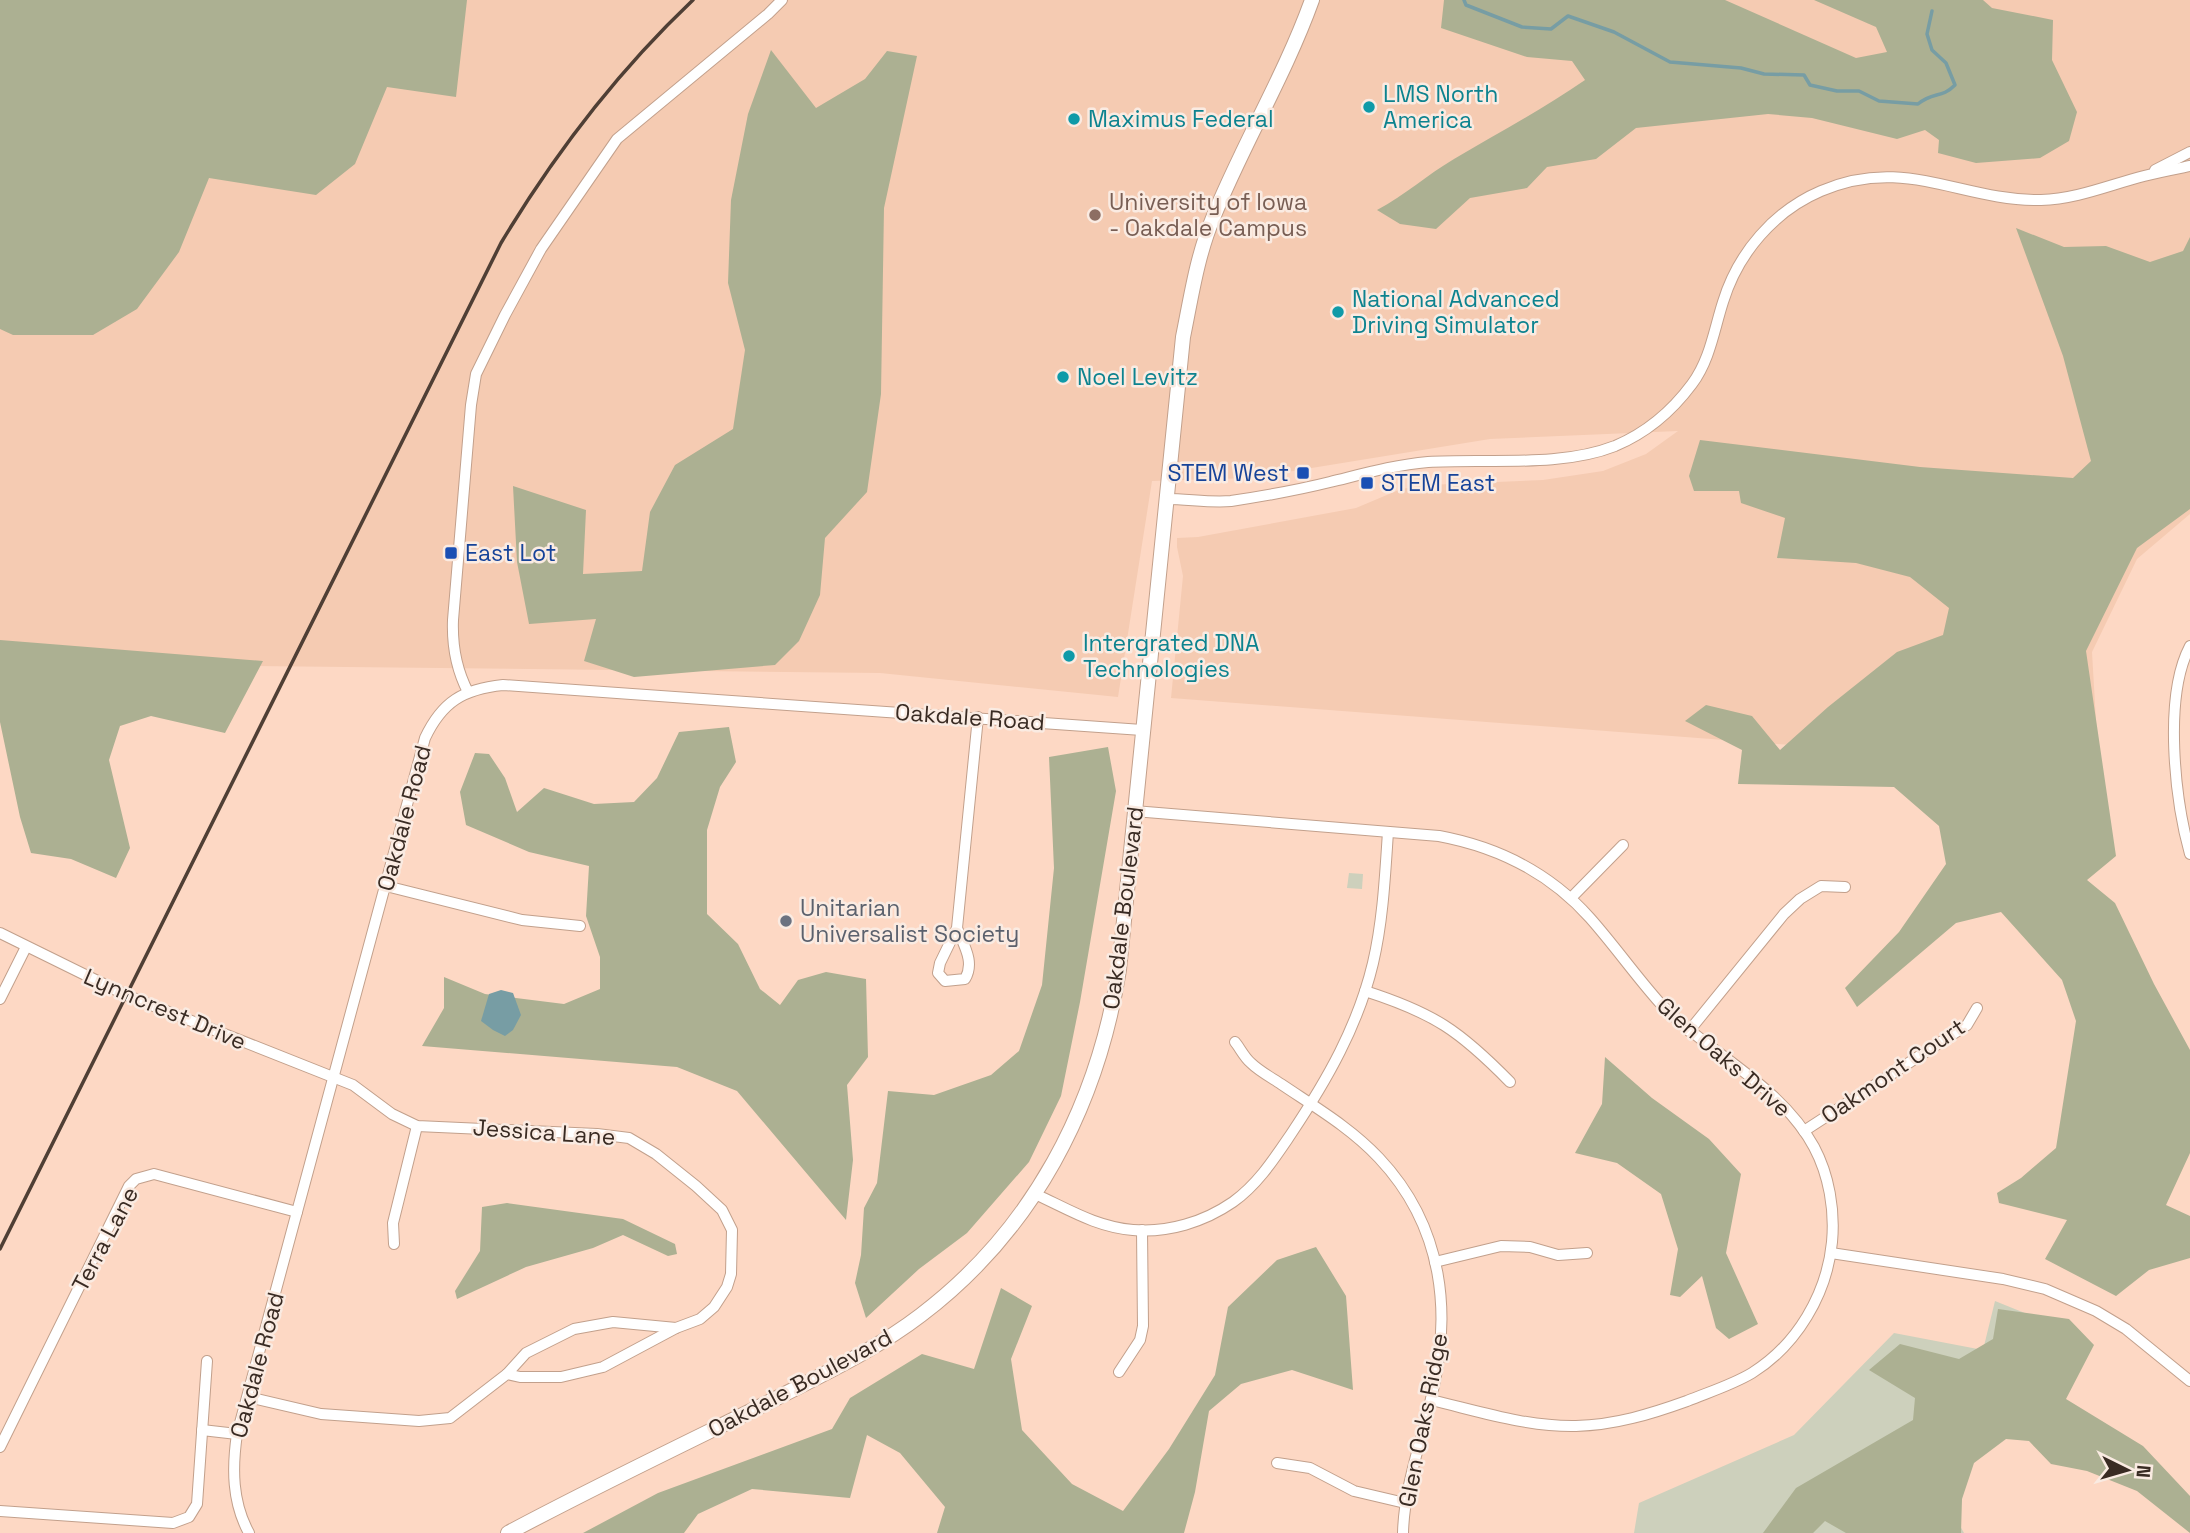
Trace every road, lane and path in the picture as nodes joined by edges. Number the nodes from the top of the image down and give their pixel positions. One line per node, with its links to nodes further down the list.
1 (782, 0): 8 (street)
2 (1312, 0): 6 (main road, Oakdale Boulevard)
3 (2190, 152): 5 (street)
4 (2190, 166): 5 (street)
5 (2143, 176): 6 (street)
6 (1167, 499): 10 (main road, Oakdale Boulevard)
7 (2190, 646): 14 (street)
8 (468, 692): 9 (street, Oakdale Road); 15 (street, Oakdale Road)
9 (978, 717): 10 (street, Oakdale Road); 19 (street)
10 (1142, 730): 11 (main road, Oakdale Boulevard)
11 (1135, 811): 12 (street, Glen Oaks Drive); 32 (main road, Oakdale Boulevard)
12 (1388, 832): 17 (street, Glen Oaks Drive); 22 (street)
13 (1623, 845): 17 (street)
14 (2190, 854)
15 (386, 886): 18 (street); 27 (street, Oakdale Road)
16 (1844, 887): 25 (street)
17 (1571, 898): 25 (street, Glen Oaks Drive)
18 (580, 926)
19 (957, 928): 19 (street)
20 (0, 933): 21 (street, Lynncrest Drive)
21 (26, 947): 23 (street); 27 (street, Lynncrest Drive)
22 (1365, 991): 28 (street); 29 (street)
23 (0, 999)
24 (1977, 1008): 31 (street, Oakmont Court)
25 (1689, 1031): 31 (street, Glen Oaks Drive)
26 (1235, 1042): 29 (street, Glen Oaks Ridge)
27 (334, 1077): 30 (street, Jessica Lane); 33 (street, Oakdale Road)
28 (1510, 1082)
29 (1311, 1104): 34 (street); 38 (street, Glen Oaks Ridge)
30 (417, 1126): 35 (street); 39 (street, Jessica Lane)
31 (1804, 1130): 37 (street, Glen Oaks Drive)
32 (1035, 1194): 34 (street); 53 (main road, Oakdale Boulevard)
33 (297, 1212): 44 (street, Oakdale Road); 48 (street, Terra Lane)
34 (1142, 1230): 41 (street)
35 (394, 1244)
36 (1587, 1253): 38 (street)
37 (1831, 1253): 43 (street); 45 (street, Glen Oaks Drive)
38 (1435, 1262): 45 (street, Glen Oaks Ridge)
39 (676, 1328): 42 (street, Jessica Lane); 42 (street)
40 (207, 1361): 46 (street)
41 (1119, 1371)
42 (507, 1374): 44 (street)
43 (2190, 1381)
44 (248, 1396): 47 (street, Oakdale Road)
45 (1431, 1400): 50 (street, Glen Oaks Ridge)
46 (202, 1430): 47 (street); 51 (street)
47 (237, 1434): 52 (street, Oakdale Road)
48 (0, 1447)
49 (1277, 1463): 50 (street)
50 (1405, 1503): 54 (street, Glen Oaks Ridge)
51 (0, 1511)
52 (249, 1533)
53 (508, 1533)
54 (1403, 1533)

